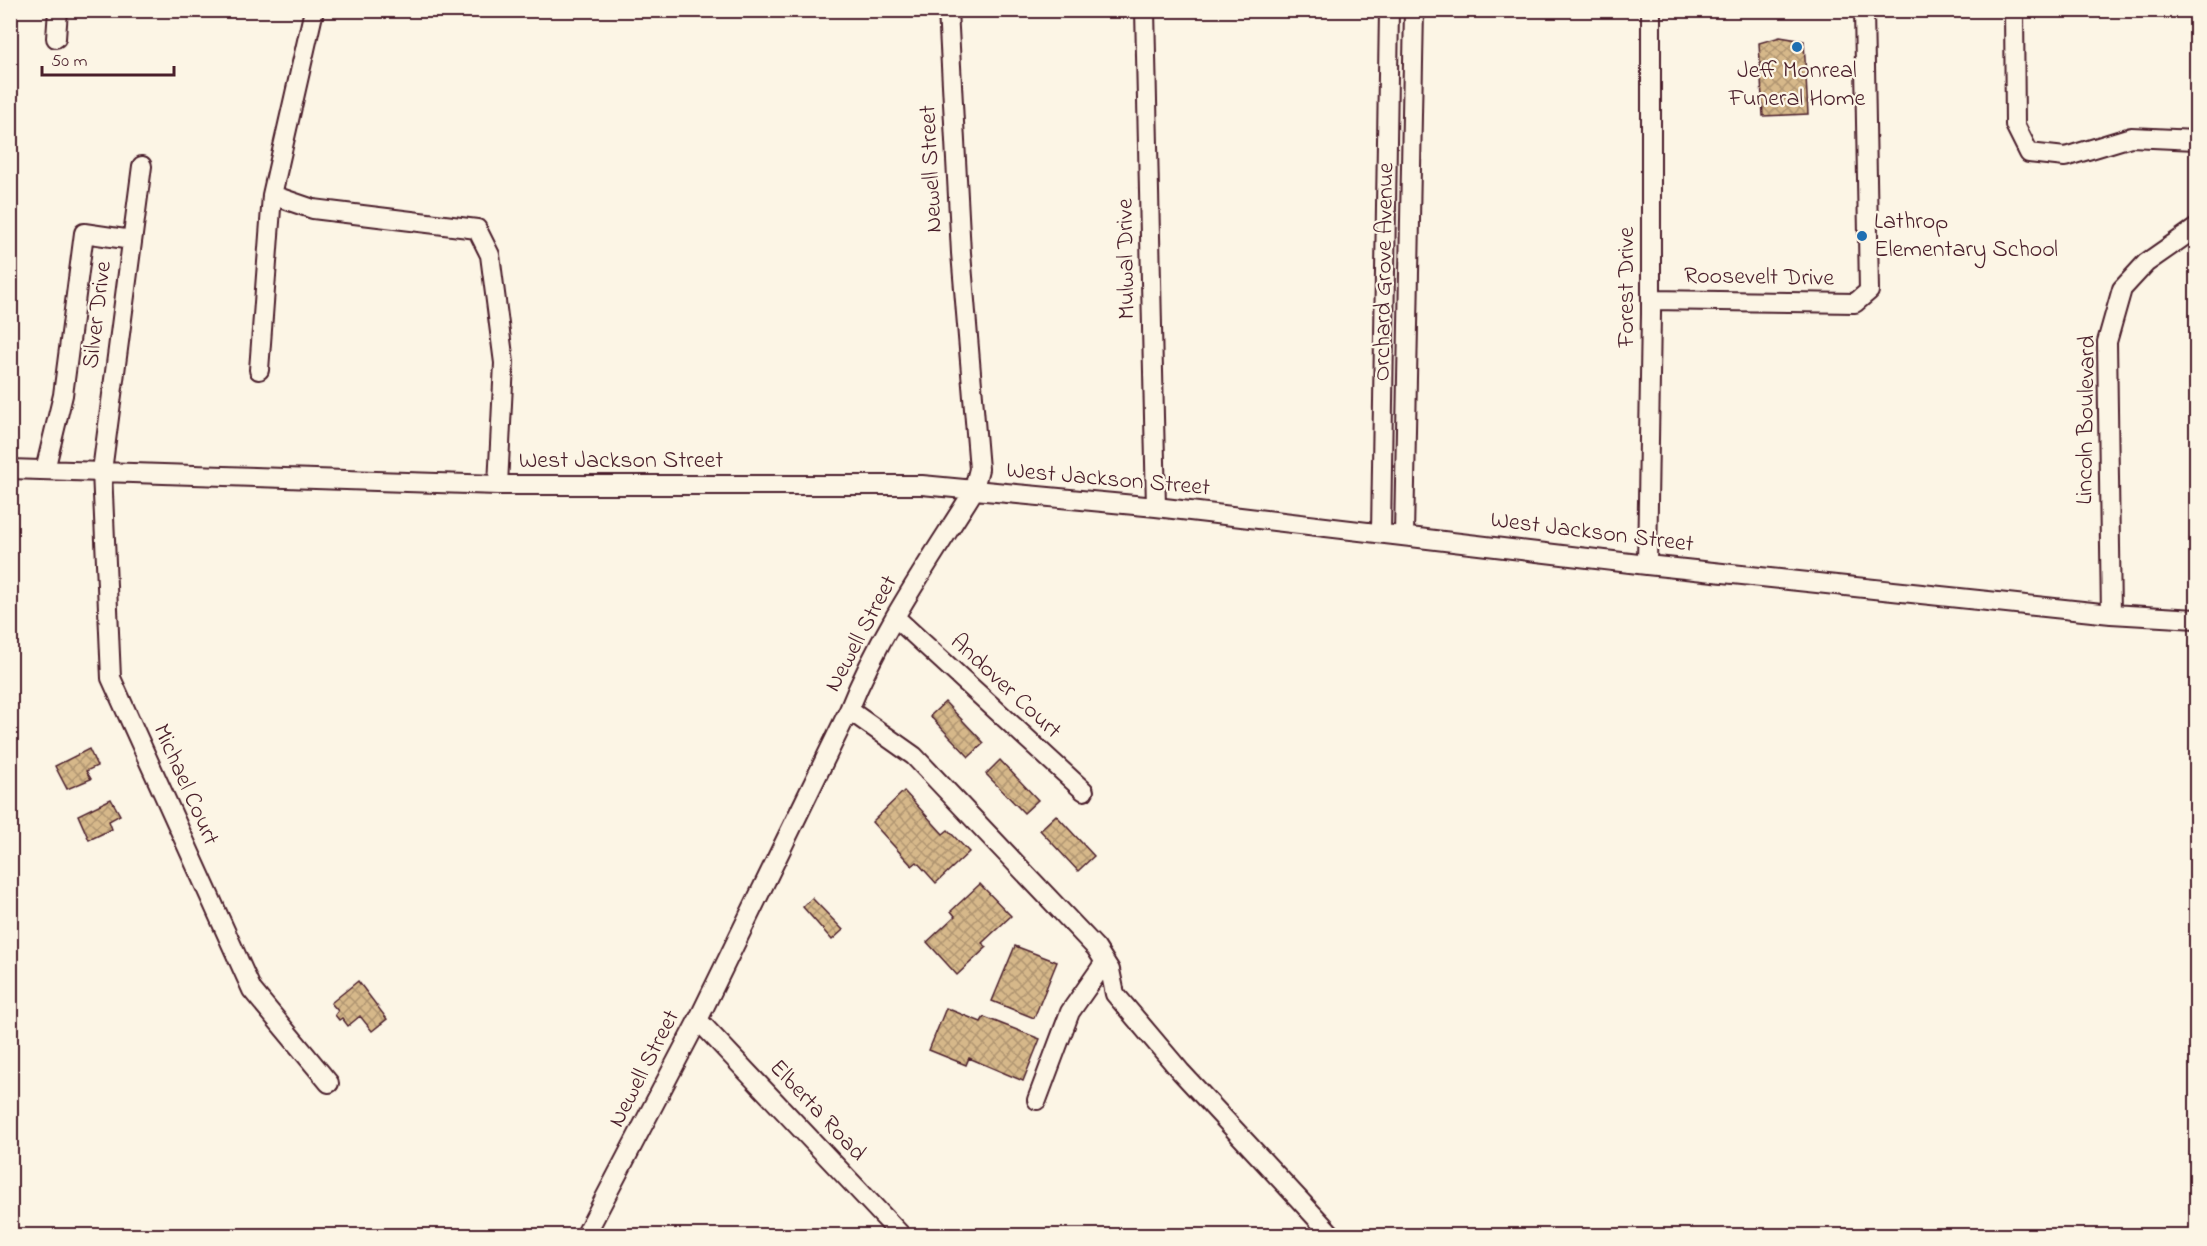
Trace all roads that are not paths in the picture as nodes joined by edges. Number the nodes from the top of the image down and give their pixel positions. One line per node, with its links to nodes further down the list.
1 (58, 10): 10 (street)
2 (314, 10): 13 (street)
3 (948, 10): 22 (street, Newell Street)
4 (1145, 10): 23 (street, Mulwal Drive)
5 (1389, 10): 24 (street, Orchard Grove Avenue)
6 (1414, 10): 25 (street, Orchard Grove Avenue)
7 (1651, 10): 16 (street, Forest Drive)
8 (1864, 10): 16 (street, Roosevelt Drive)
9 (2014, 10): 11 (street)
10 (56, 38)
11 (2196, 140)
12 (142, 166): 15 (street, Silver Drive)
13 (273, 195): 17 (street); 21 (street)
14 (2196, 228): 27 (street, Lincoln Boulevard)
15 (132, 240): 19 (street); 20 (street, Silver Drive)
16 (1651, 300): 26 (street, Forest Drive)
17 (259, 370)
18 (10, 469): 19 (street, West Jackson Street)
19 (45, 470): 20 (street, West Jackson Street)
20 (102, 471): 21 (street, West Jackson Street); 34 (street, Michael Court)
21 (498, 485): 22 (street, West Jackson Street)
22 (973, 492): 23 (street, West Jackson Street); 28 (street, Newell Street)
23 (1156, 507): 24 (street, West Jackson Street)
24 (1381, 533): 25 (street, West Jackson Street)
25 (1404, 535): 26 (street, West Jackson Street)
26 (1647, 564): 27 (street, West Jackson Street)
27 (2111, 614): 29 (street, West Jackson Street)
28 (895, 617): 30 (street, Newell Street); 31 (street, Andover Court)
29 (2196, 619)
30 (849, 710): 32 (street); 33 (street, Newell Street)
31 (1084, 791)
32 (1105, 962): 35 (street); 38 (street)
33 (698, 1020): 36 (street, Newell Street); 37 (street, Elberta Road)
34 (329, 1083)
35 (1037, 1100)
36 (585, 1236)
37 (902, 1236)
38 (1333, 1236)

